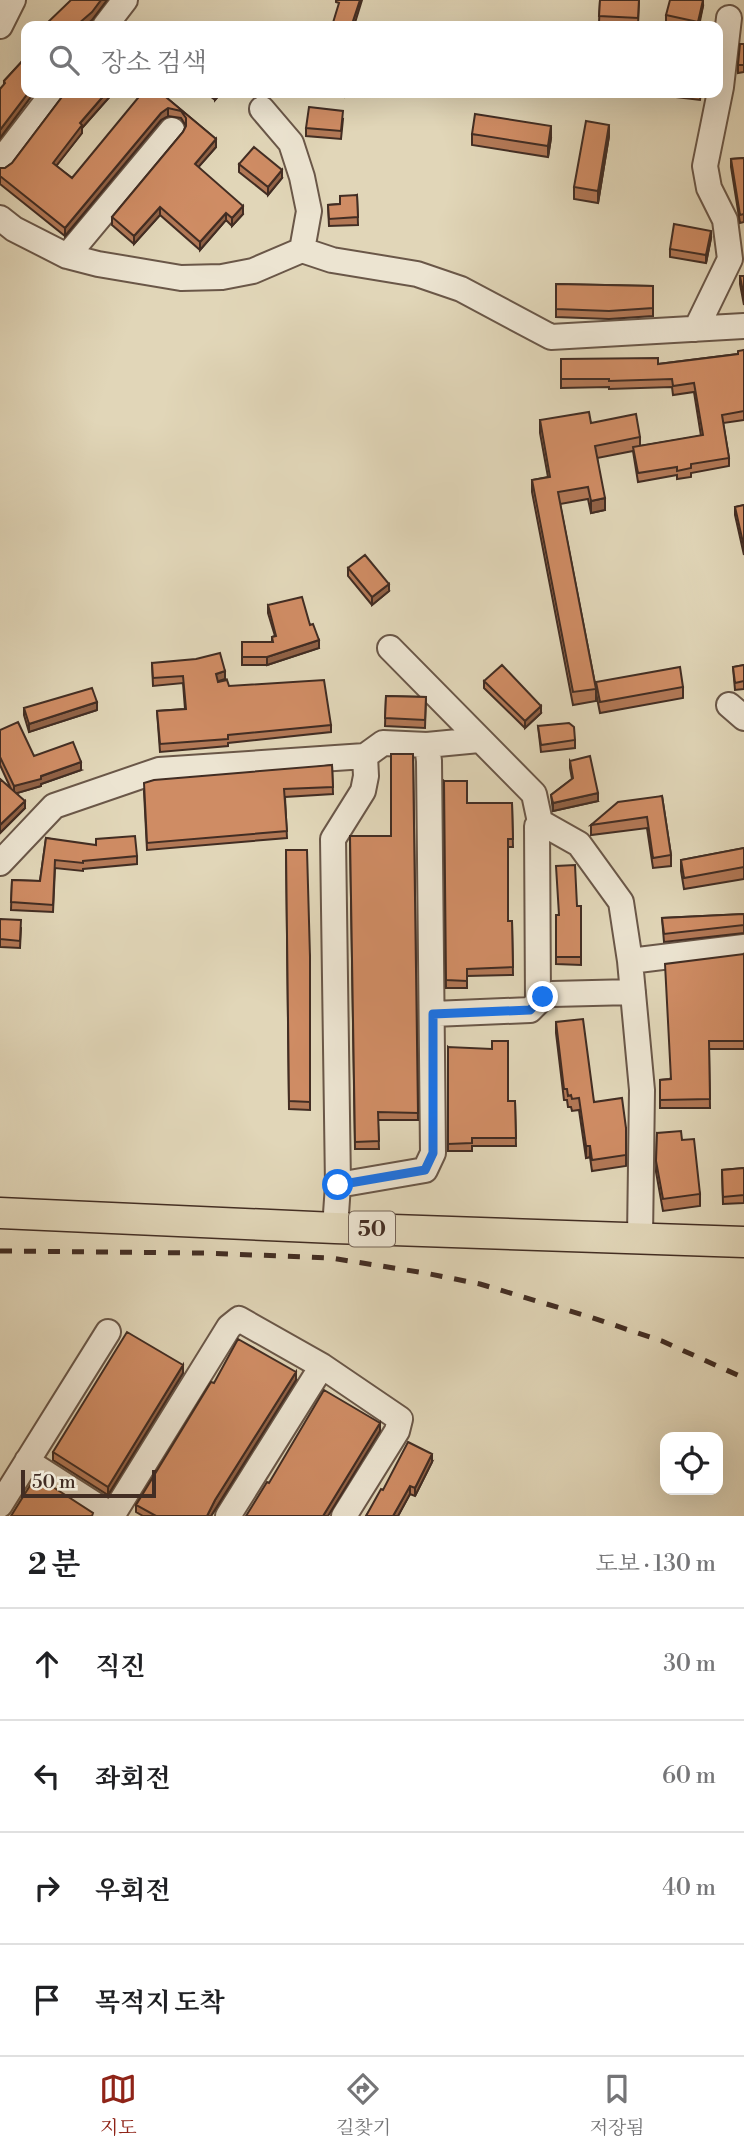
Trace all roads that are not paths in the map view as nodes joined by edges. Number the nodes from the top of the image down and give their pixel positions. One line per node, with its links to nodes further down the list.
1 (13, 0): 5 (street)
2 (125, 0): 4 (street)
3 (731, 14): 6 (street)
4 (109, 21)
5 (0, 26)
6 (723, 72)
7 (49, 98): 11 (street)
8 (719, 98): 15 (street)
9 (262, 109): 13 (street)
10 (172, 130): 14 (street)
11 (0, 162)
12 (0, 218): 14 (street)
13 (302, 250): 14 (street); 17 (street)
14 (67, 256)
15 (737, 258): 17 (street)
16 (744, 326): 17 (street)
17 (696, 329)
18 (390, 648): 19 (street)
19 (479, 740): 20 (street); 22 (street)
20 (427, 745): 21 (street); 28 (street)
21 (365, 756): 23 (street); 29 (street)
22 (540, 822): 25 (street); 27 (street)
23 (0, 863)
24 (744, 947): 25 (street)
25 (630, 961): 26 (street)
26 (633, 992): 27 (street); 32 (street)
27 (538, 1002): 28 (street)
28 (433, 1014): 29 (street)
29 (338, 1185): 31 (street)
30 (0, 1213): 31 (main road, 50)
31 (335, 1228): 32 (main road, 50)
32 (640, 1237): 33 (main road, 50)
33 (744, 1242)
34 (108, 1332): 36 (street)
35 (322, 1366): 38 (street); 39 (street); 40 (street)
36 (27, 1461): 37 (street); 38 (street)
37 (0, 1504)
38 (112, 1516)
39 (228, 1516)
40 (344, 1516)

